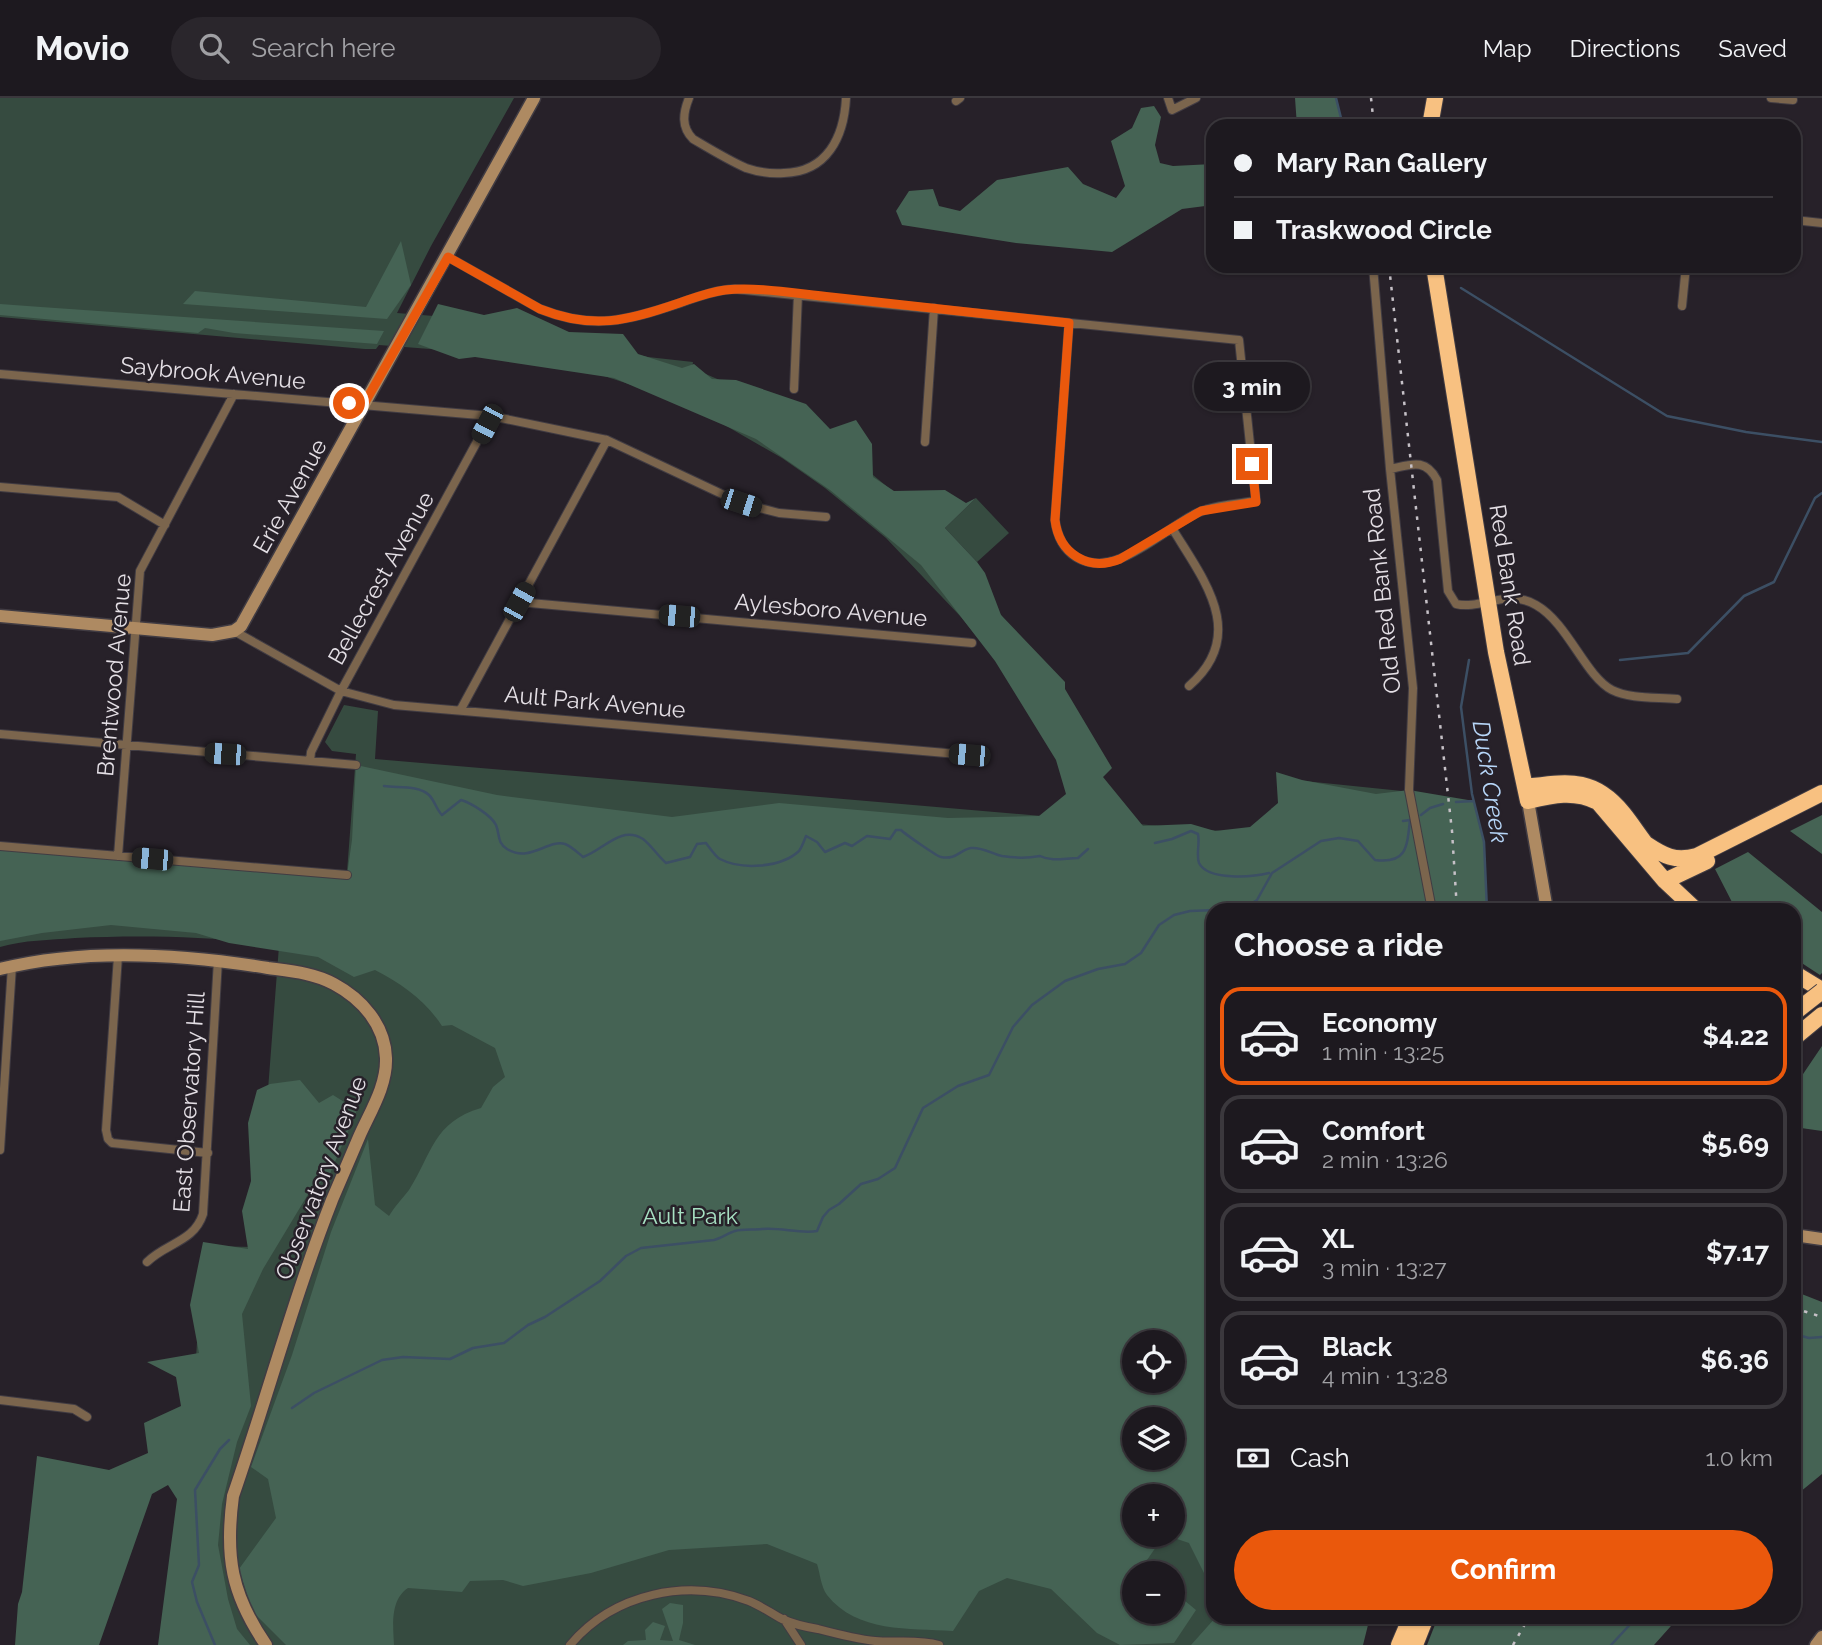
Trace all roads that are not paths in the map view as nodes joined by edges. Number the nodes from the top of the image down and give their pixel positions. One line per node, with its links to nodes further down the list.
1 (534, 98): 12 (street, Erie Avenue)
2 (689, 98): 3 (street)
3 (846, 98)
4 (1168, 98): 5 (street)
5 (1196, 98)
6 (1436, 98): 9 (highway)
7 (1771, 98): 8 (street)
8 (1793, 100)
9 (1432, 119)
10 (1801, 221): 11 (street)
11 (1822, 223)
12 (448, 257): 16 (street); 23 (street, Erie Avenue)
13 (1374, 273): 27 (street, Old Red Bank Road)
14 (1435, 273): 32 (highway, Red Bank Road)
15 (1685, 273): 17 (street)
16 (798, 294): 18 (street); 21 (street)
17 (1682, 306)
18 (934, 308): 19 (street); 26 (street)
19 (1069, 323): 31 (street); 31 (street)
20 (0, 374): 22 (street, Saybrook Avenue)
21 (794, 389)
22 (234, 394): 23 (street, Saybrook Avenue); 30 (street, Brentwood Avenue)
23 (364, 404): 24 (street, Saybrook Avenue); 36 (street, Erie Avenue)
24 (491, 416): 25 (street, Saybrook Avenue); 39 (street, Bellecrest Avenue)
25 (607, 440): 29 (street, Saybrook Avenue); 33 (street)
26 (925, 442)
27 (1390, 469): 32 (street); 55 (street, Old Red Bank Road)
28 (0, 487): 30 (street)
29 (826, 517)
30 (165, 525): 35 (street, Brentwood Avenue)
31 (1172, 528): 38 (street)
32 (1488, 600): 40 (street); 48 (highway, Red Bank Road)
33 (519, 602): 37 (street, Aylesboro Avenue); 41 (street)
34 (0, 616): 35 (street)
35 (135, 629): 36 (street); 43 (street, Brentwood Avenue)
36 (234, 631): 39 (street, Ault Park Avenue)
37 (972, 643)
38 (1189, 686)
39 (341, 691): 41 (street, Ault Park Avenue); 45 (street, Bellecrest Avenue)
40 (1677, 699)
41 (461, 709): 44 (street, Ault Park Avenue)
42 (0, 734): 43 (street)
43 (127, 745): 45 (street); 52 (street, Brentwood Avenue)
44 (969, 755)
45 (310, 761): 46 (street)
46 (356, 765)
47 (1822, 793): 50 (highway)
48 (1526, 794): 50 (highway); 54 (highway); 56 (street, Red Bank Road)
49 (1822, 804): 54 (highway)
50 (1646, 844): 54 (highway)
51 (0, 846): 52 (street)
52 (118, 856): 53 (street)
53 (347, 876)
54 (1670, 879): 57 (highway); 58 (highway)
55 (1431, 903)
56 (1546, 903)
57 (1690, 903)
58 (1700, 903)
59 (118, 956): 60 (street, Observatory Avenue); 61 (street, Observatory Avenue); 70 (street)
60 (218, 960): 70 (street, East Observatory Hill); 81 (street, Observatory Avenue)
61 (6, 967): 69 (street)
62 (1801, 977): 64 (highway)
63 (1801, 986): 65 (highway)
64 (1822, 990): 66 (highway, bridge)
65 (1822, 998)
66 (1801, 1007)
67 (1822, 1014): 68 (highway)
68 (1801, 1032)
69 (0, 1150)
70 (208, 1153): 73 (street, East Observatory Hill)
71 (1801, 1236): 72 (street)
72 (1822, 1239)
73 (147, 1262)
74 (0, 1400): 75 (street)
75 (87, 1417)
76 (784, 1619): 80 (street); 82 (street); 83 (street)
77 (1408, 1624): 85 (highway)
78 (1423, 1624): 86 (highway)
79 (1822, 1637): 87 (street)
80 (874, 1643): 84 (street)
81 (266, 1645)
82 (570, 1645)
83 (801, 1645)
84 (939, 1645)
85 (1399, 1645)
86 (1415, 1645)
87 (1816, 1645)

